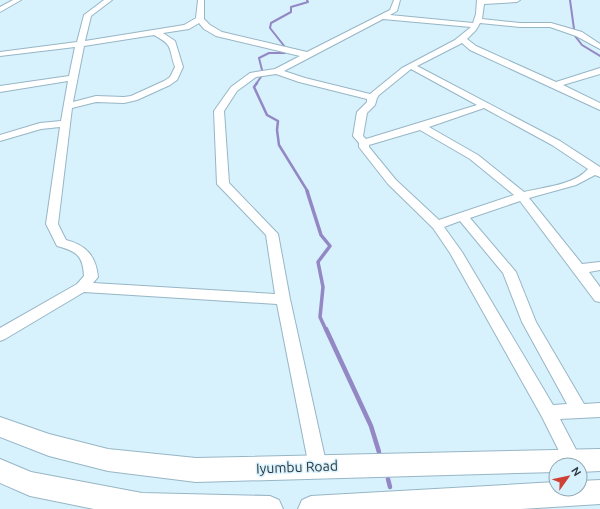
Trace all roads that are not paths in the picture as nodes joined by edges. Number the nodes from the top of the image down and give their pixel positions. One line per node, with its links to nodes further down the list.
1 (18, 0): 7 (street)
2 (109, 0): 13 (street)
3 (201, 0): 9 (street)
4 (397, 0): 8 (street)
5 (517, 0): 6 (street)
6 (480, 1): 10 (street)
7 (0, 10)
8 (382, 17): 10 (street); 16 (street)
9 (200, 19): 11 (street); 16 (street)
10 (477, 23): 12 (street); 14 (street)
11 (155, 32): 13 (street); 25 (street)
12 (464, 42): 17 (street); 21 (street)
13 (80, 44): 15 (street); 20 (street)
14 (600, 47)
15 (0, 54)
16 (307, 56): 18 (street)
17 (416, 68): 24 (street); 26 (street)
18 (277, 71): 24 (street); 41 (street)
19 (600, 71): 21 (street)
20 (73, 78): 22 (street); 23 (street)
21 (556, 85): 28 (street)
22 (0, 89)
23 (70, 92): 25 (street); 27 (street)
24 (372, 97): 32 (street)
25 (92, 100): 27 (street)
26 (485, 104): 30 (street); 33 (street)
27 (67, 106): 29 (street)
28 (600, 107)
29 (65, 124): 31 (street); 39 (street)
30 (421, 126): 32 (street); 34 (street)
31 (0, 138)
32 (364, 143): 36 (street)
33 (598, 171): 34 (street)
34 (522, 196): 35 (street); 38 (street)
35 (462, 216): 36 (street); 44 (street)
36 (437, 225): 45 (street)
37 (600, 266): 38 (street)
38 (580, 269): 40 (street)
39 (82, 286): 41 (street); 42 (street)
40 (600, 298)
41 (283, 299): 51 (street)
42 (0, 335)
43 (600, 410): 44 (street)
44 (579, 411): 45 (street)
45 (548, 412): 47 (street)
46 (0, 427): 51 (main road, Iyumbu Road)
47 (570, 457)
48 (588, 460): 49 (main road, Iyumbu Road)
49 (600, 460)
50 (548, 462): 51 (main road, Iyumbu Road)
51 (318, 467)
52 (0, 471): 54 (main road)
53 (600, 492): 55 (main road)
54 (270, 509)
55 (318, 509)

